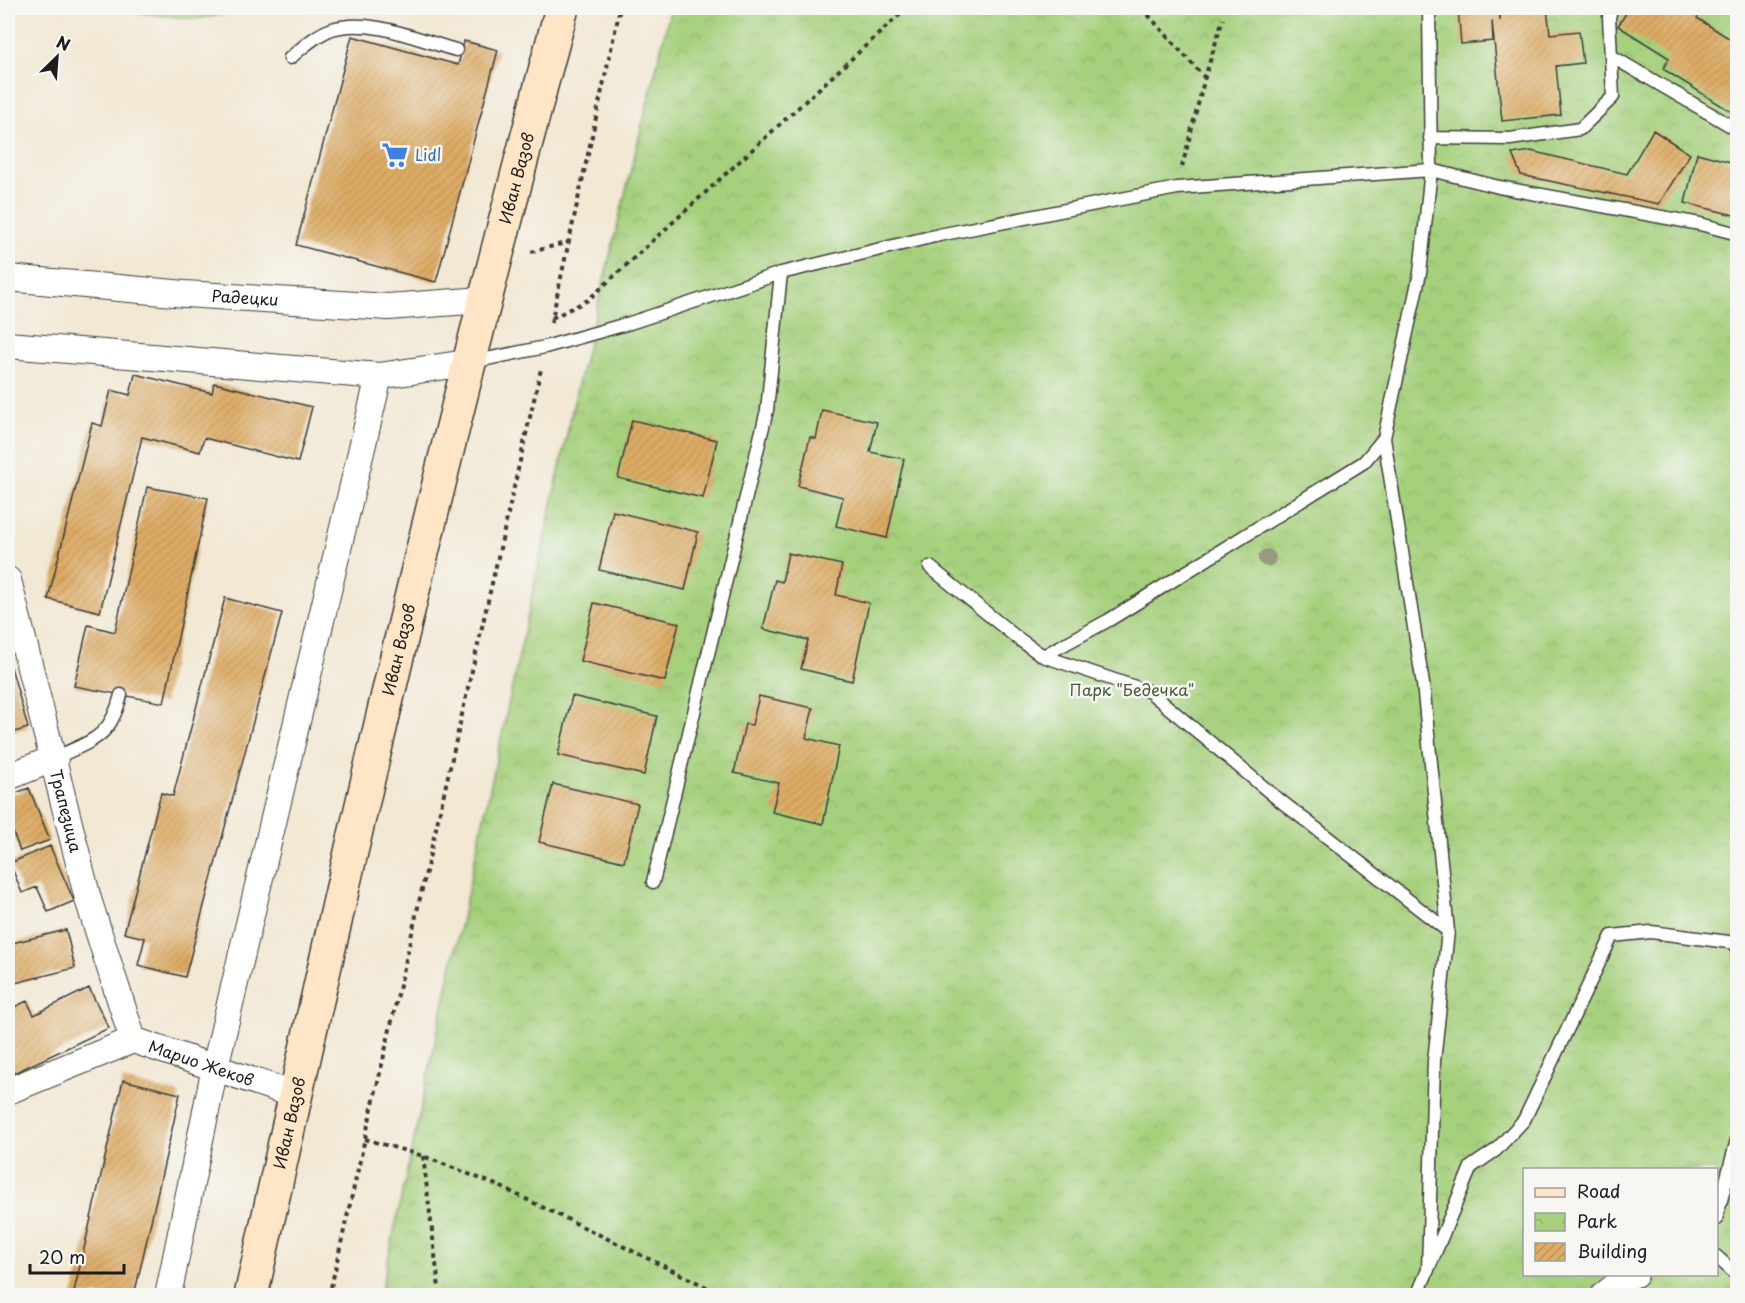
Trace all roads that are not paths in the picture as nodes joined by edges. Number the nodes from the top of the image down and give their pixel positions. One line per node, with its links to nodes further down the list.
1 (562, 8): 13 (main road, Иван Вазов)
2 (1429, 8): 8 (lane)
3 (1612, 8): 5 (lane)
4 (456, 51): 6 (lane)
5 (1611, 56): 7 (lane); 8 (lane)
6 (290, 58)
7 (1737, 130)
8 (1430, 138): 9 (lane)
9 (1431, 170): 10 (lane); 11 (lane); 17 (lane)
10 (1737, 234)
11 (781, 273): 15 (lane); 24 (lane)
12 (8, 278): 13 (street, Радецки)
13 (483, 300): 15 (main road, Иван Вазов)
14 (8, 345): 16 (street)
15 (466, 363): 16 (street); 31 (main road, Иван Вазов)
16 (379, 376): 29 (street)
17 (1384, 438): 20 (lane); 25 (lane)
18 (930, 567): 20 (lane)
19 (8, 580): 22 (street, Трапезица)
20 (1043, 656): 25 (lane)
21 (121, 695): 22 (lane)
22 (55, 758): 23 (street); 28 (street, Трапезица)
23 (8, 777)
24 (653, 882)
25 (1448, 931): 35 (lane)
26 (1737, 940): 27 (lane); 35 (lane)
27 (1737, 958)
28 (133, 1040): 29 (street, Марио Жеков); 30 (street, Марио Жеков)
29 (215, 1067): 31 (street, Марио Жеков); 38 (street)
30 (8, 1091)
31 (295, 1095): 39 (main road, Иван Вазов)
32 (1737, 1136): 33 (lane)
33 (1718, 1212)
34 (1718, 1258): 37 (lane)
35 (1428, 1270): 40 (lane)
36 (1632, 1276): 41 (street)
37 (1737, 1276)
38 (168, 1296)
39 (251, 1296)
40 (1417, 1296)
41 (1603, 1296)

